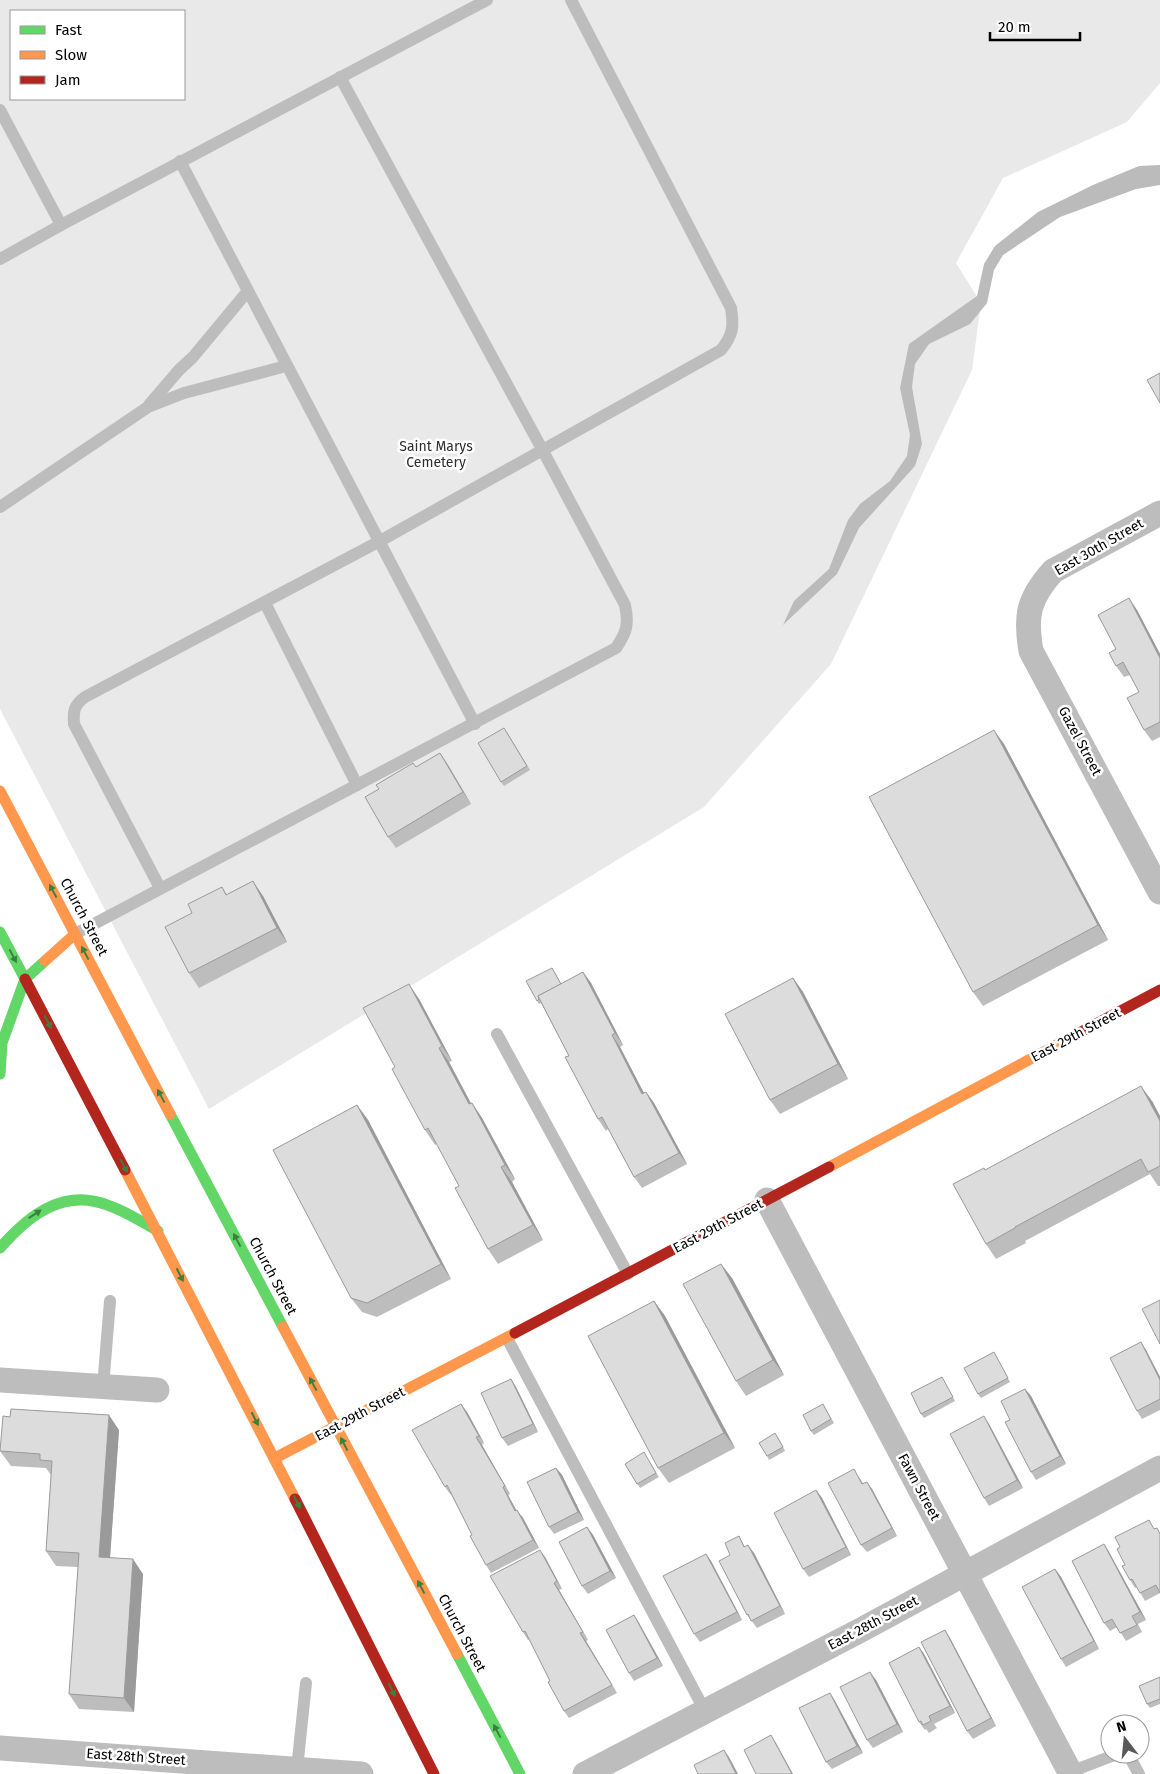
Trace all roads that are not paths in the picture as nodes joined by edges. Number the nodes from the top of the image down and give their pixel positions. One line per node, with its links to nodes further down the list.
1 (487, 0): 3 (lane)
2 (571, 0): 11 (lane)
3 (340, 78): 5 (lane); 11 (lane)
4 (0, 110): 6 (lane)
5 (180, 161): 6 (lane); 8 (lane)
6 (61, 225): 7 (lane)
7 (0, 258)
8 (247, 292): 9 (lane); 10 (lane)
9 (286, 366): 10 (lane); 14 (lane)
10 (148, 407): 12 (lane)
11 (542, 449): 14 (lane); 17 (lane)
12 (0, 507)
13 (1160, 512): 15 (street, East 30th Street)
14 (380, 541): 16 (lane); 17 (lane)
15 (1040, 585): 21 (street, Gazel Street)
16 (265, 603): 18 (lane); 20 (lane)
17 (475, 724): 18 (lane)
18 (357, 785): 20 (lane)
19 (0, 791): 23 (main road, Church Street, one-way to 19)
20 (160, 888): 23 (lane)
21 (1160, 892)
22 (0, 932): 24 (main road, one-way to 24)
23 (75, 934): 24 (main road); 37 (main road, Church Street, one-way to 23)
24 (25, 979): 27 (main road); 29 (main road, one-way to 29)
25 (1160, 990): 28 (main road, East 29th Street)
26 (497, 1034): 31 (lane)
27 (0, 1074)
28 (767, 1200): 31 (main road, East 29th Street); 40 (street, Fawn Street)
29 (158, 1231): 30 (main road, one-way to 29); 38 (main road, one-way to 38)
30 (0, 1248)
31 (628, 1274): 33 (main road, East 29th Street)
32 (110, 1302): 35 (lane)
33 (507, 1338): 37 (main road, East 29th Street); 42 (lane)
34 (0, 1380): 35 (street)
35 (103, 1386): 36 (street)
36 (157, 1390)
37 (336, 1427): 38 (main road, East 29th Street); 49 (main road, Church Street, one-way to 37)
38 (275, 1458): 48 (main road, one-way to 48)
39 (1160, 1468): 40 (street, East 28th Street)
40 (964, 1574): 42 (street, East 28th Street); 46 (street, Fawn Street)
41 (306, 1683): 45 (lane)
42 (705, 1711): 50 (street, East 28th Street)
43 (0, 1748): 45 (street, East 28th Street)
44 (1100, 1761): 46 (lane)
45 (297, 1769): 47 (street, East 28th Street)
46 (1071, 1773)
47 (361, 1774)
48 (434, 1774)
49 (520, 1774)
50 (584, 1774)

